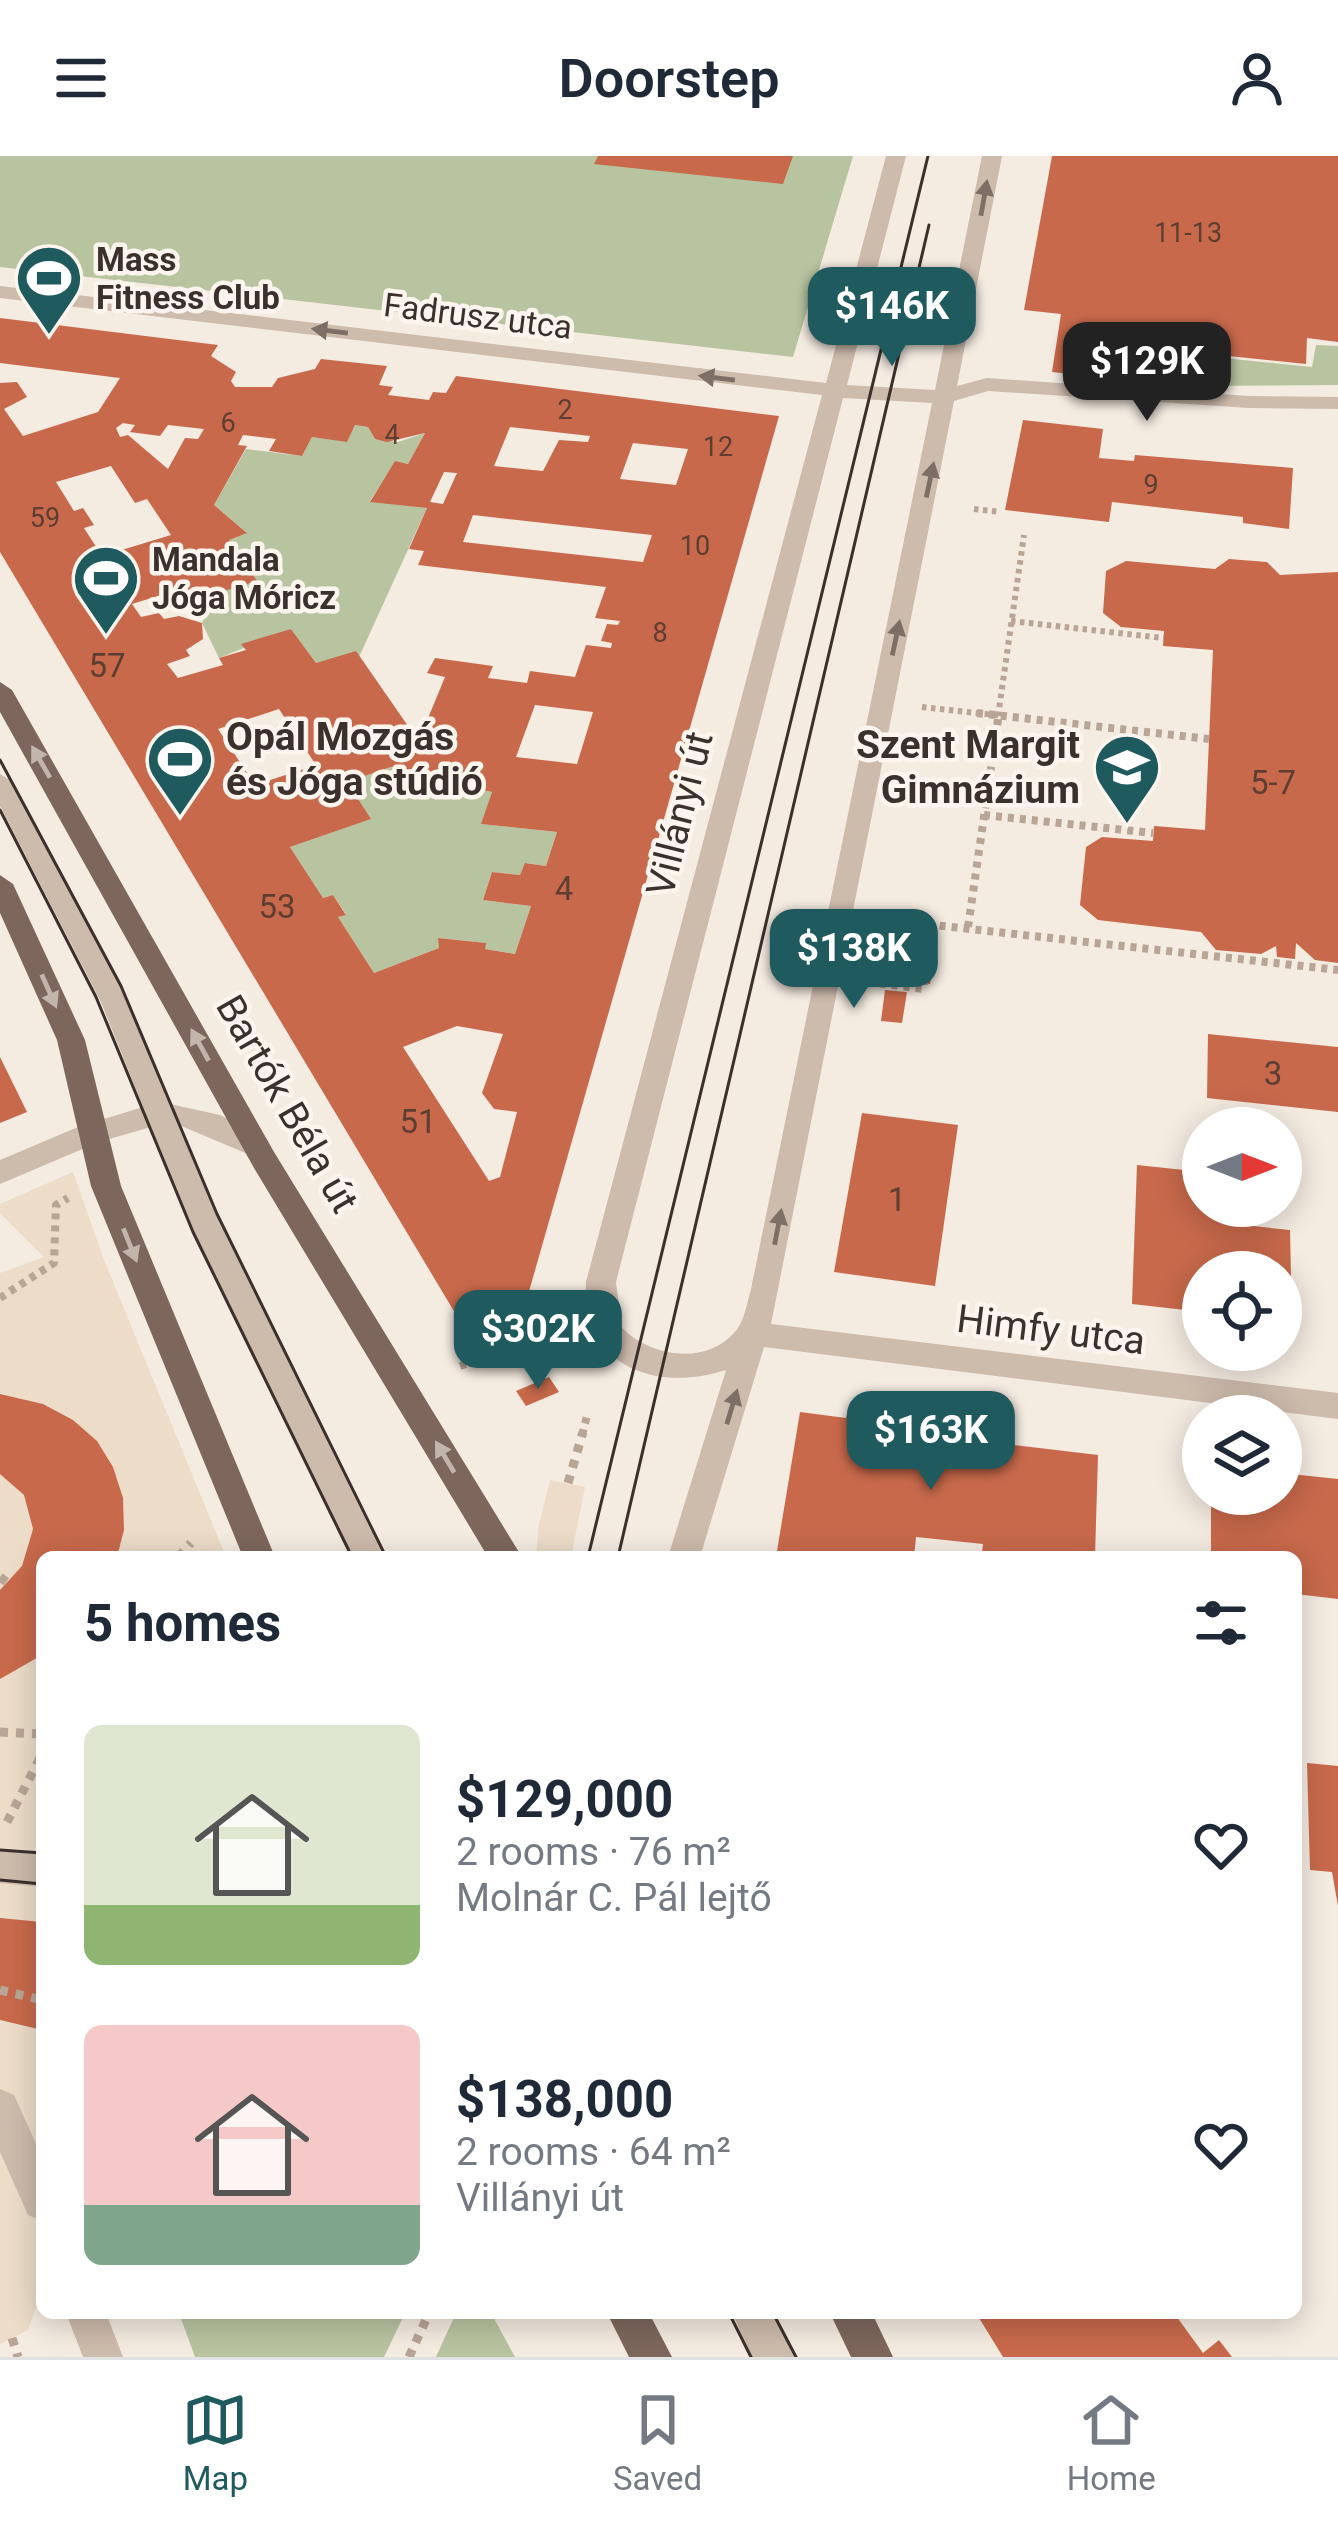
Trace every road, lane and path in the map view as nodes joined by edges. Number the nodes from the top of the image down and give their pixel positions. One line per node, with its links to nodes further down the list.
1 (896, 156): 4 (street, Villányi út)
2 (992, 156): 5 (street, one-way to 2)
3 (0, 292): 4 (street, Fadrusz utca, one-way to 3)
4 (833, 391): 5 (street, Fadrusz utca); 31 (street, Villányi út)
5 (948, 396): 6 (street, Fadrusz utca); 31 (street, one-way to 5)
6 (1338, 404)
7 (974, 508): 8 (path)
8 (1000, 512)
9 (1024, 536): 10 (path)
10 (1011, 622): 11 (path); 14 (path)
11 (1164, 638)
12 (0, 690): 27 (main road, Bartók Béla út, one-way to 12)
13 (922, 707): 14 (path)
14 (998, 716): 15 (path); 17 (path)
15 (1209, 739)
16 (0, 782): 25 (street)
17 (984, 814): 18 (path); 21 (path)
18 (1154, 833)
19 (0, 884): 26 (main road, one-way to 26)
20 (880, 919): 21 (path)
21 (968, 927): 22 (path)
22 (1338, 970)
23 (868, 982): 24 (path)
24 (924, 983)
25 (161, 1116): 26 (street); 27 (street); 40 (street)
26 (92, 1135): 28 (street); 39 (main road, one-way to 39)
27 (257, 1147): 41 (main road, Bartók Béla út, one-way to 27)
28 (0, 1173)
29 (79, 1191): 30 (path)
30 (0, 1298)
31 (755, 1334): 34 (street, Himfy utca); 42 (street, one-way to 31)
32 (544, 1337): 33 (path)
33 (460, 1366)
34 (1338, 1406)
35 (587, 1416): 36 (path)
36 (568, 1483)
37 (191, 1543): 38 (path)
38 (184, 1551)
39 (257, 1551)
40 (365, 1551)
41 (502, 1551)
42 (687, 1551)
43 (0, 1732): 44 (path)
44 (36, 1734)
45 (36, 1766): 46 (path)
46 (4, 1827)
47 (0, 1866): 48 (street)
48 (36, 1869)
49 (0, 1990): 50 (path)
50 (36, 1999)
51 (0, 2108): 52 (street)
52 (36, 2188)
53 (88, 2319): 61 (street)
54 (426, 2319): 62 (path)
55 (630, 2319): 63 (main road)
56 (755, 2319): 64 (street)
57 (853, 2319): 59 (main road)
58 (12, 2338): 60 (path)
59 (871, 2356)
60 (17, 2357)
61 (104, 2357)
62 (409, 2357)
63 (652, 2357)
64 (775, 2357)

